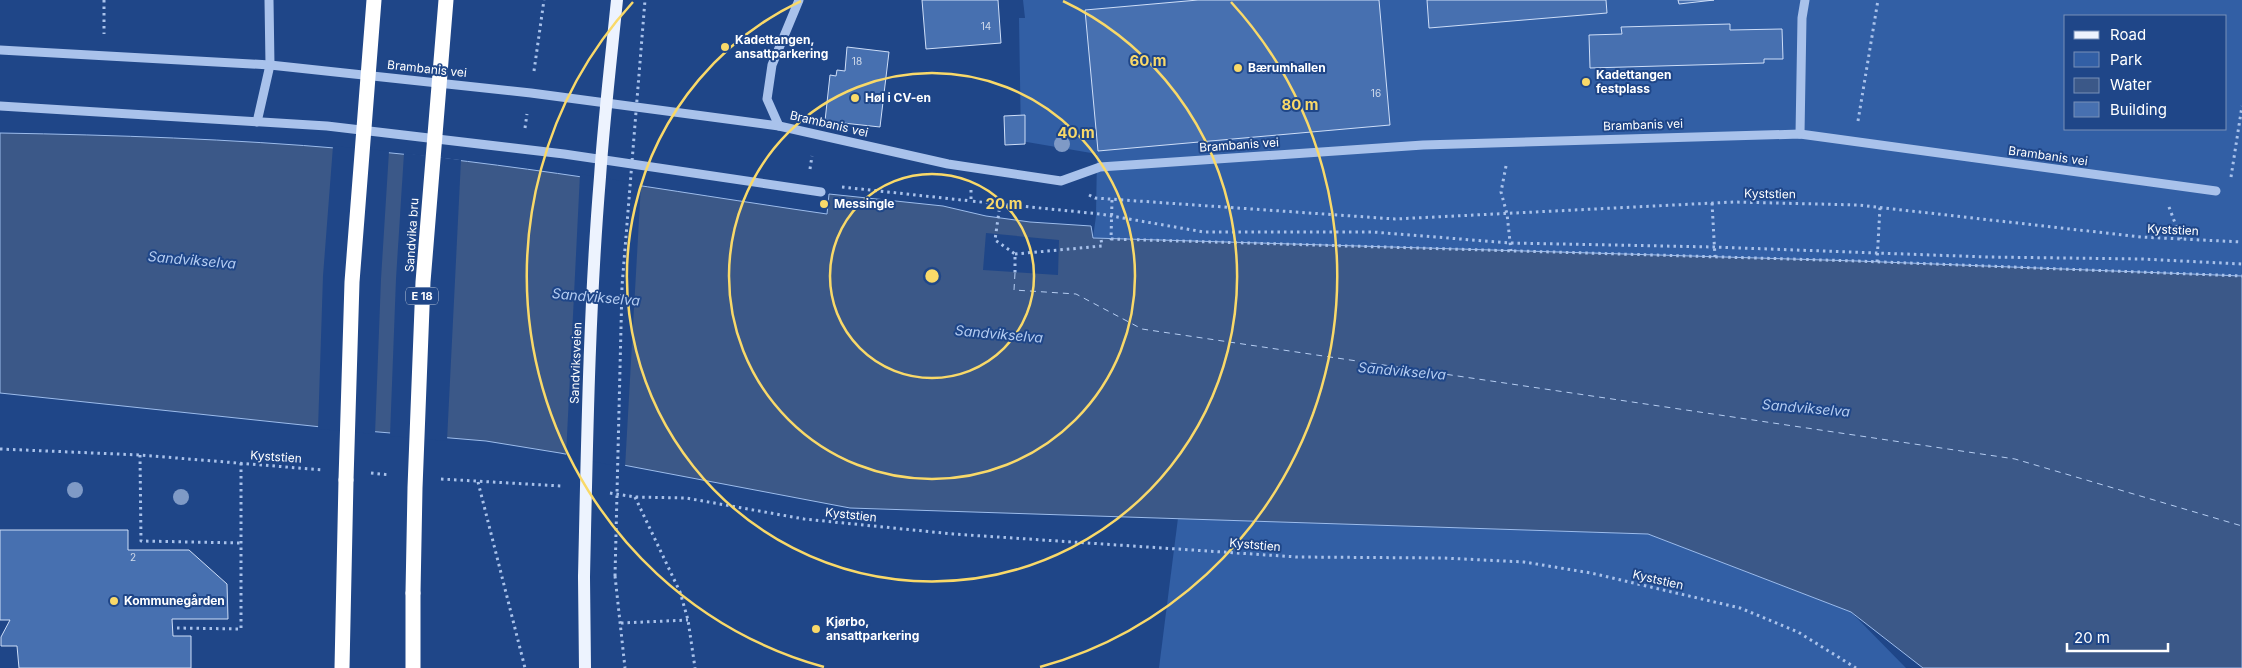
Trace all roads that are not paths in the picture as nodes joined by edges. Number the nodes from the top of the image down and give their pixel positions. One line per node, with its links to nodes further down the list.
1 (269, 0): 8 (street)
2 (374, 0): 15 (highway, bridge)
3 (446, 0): 18 (highway, Sandvika bru / E 18, bridge)
4 (617, 0): 19 (main road, Sandviksveien, bridge)
5 (799, 0): 11 (street)
6 (1806, 0): 12 (street)
7 (0, 50): 8 (street, Brambanis vei)
8 (270, 65): 10 (street); 11 (street, Brambanis vei)
9 (0, 106): 10 (street)
10 (258, 122): 14 (street)
11 (779, 126): 12 (street, Brambanis vei)
12 (1800, 134): 13 (street, Brambanis vei)
13 (2216, 191)
14 (821, 192)
15 (342, 650): 16 (highway); 17 (highway)
16 (338, 668)
17 (342, 668)
18 (413, 668)
19 (585, 668)

